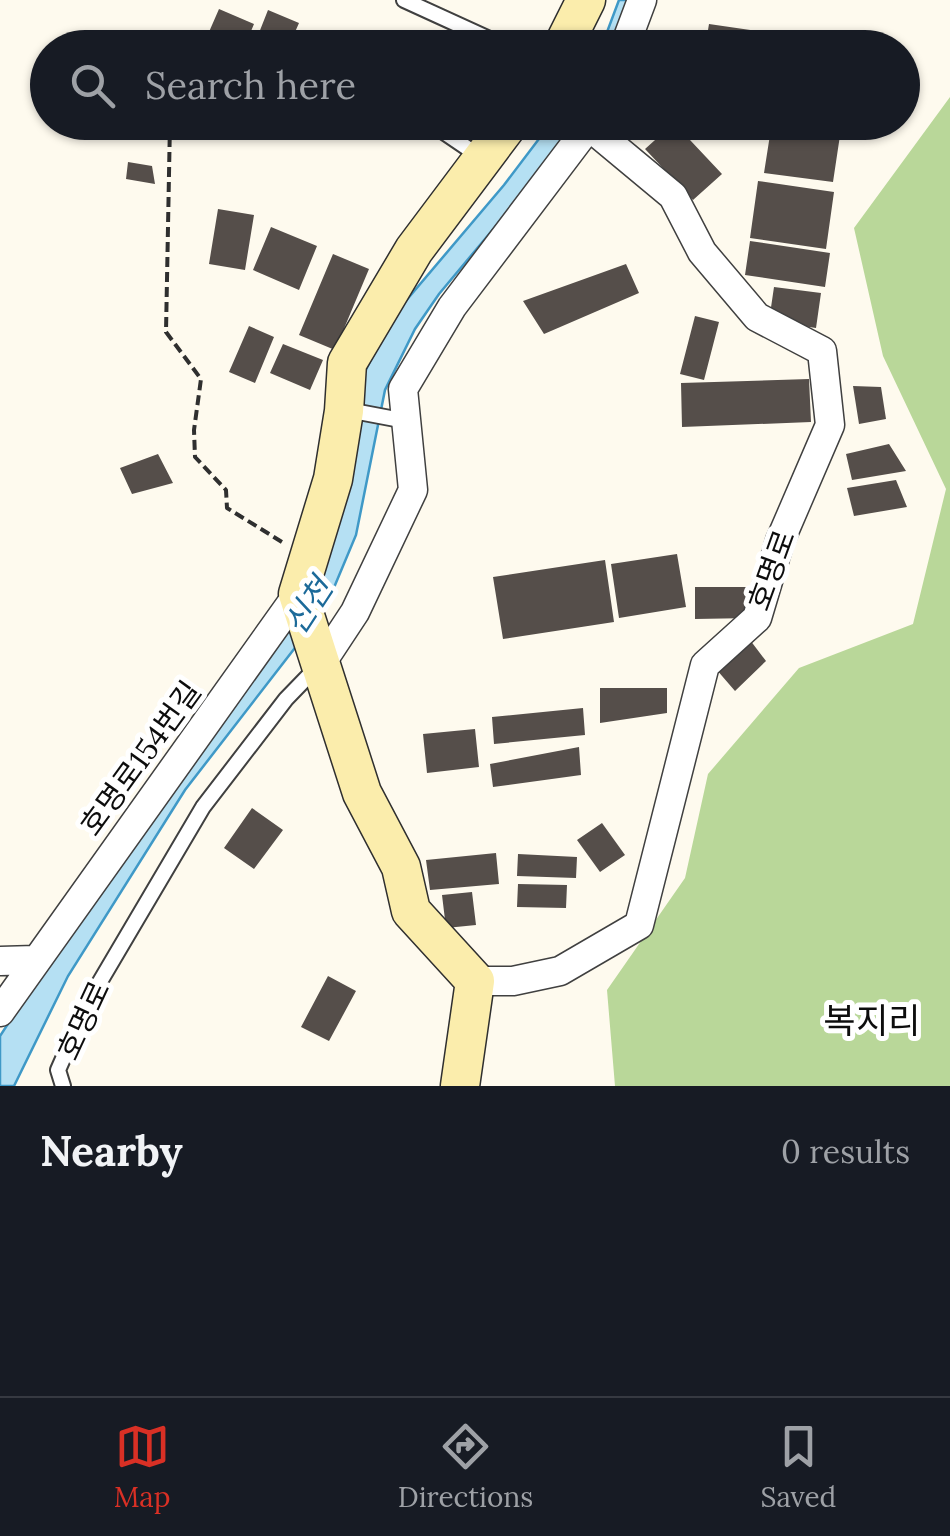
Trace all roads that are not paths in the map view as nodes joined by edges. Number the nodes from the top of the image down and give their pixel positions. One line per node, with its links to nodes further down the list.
1 (404, 0): 4 (lane)
2 (586, 0): 5 (street)
3 (642, 0): 6 (street)
4 (470, 30)
5 (571, 30)
6 (631, 30)
7 (456, 140): 11 (lane)
8 (496, 140): 11 (street)
9 (576, 140): 13 (street)
10 (607, 140): 18 (street, 호명로)
11 (483, 158): 12 (street)
12 (346, 411): 13 (lane); 14 (street)
13 (403, 420): 15 (street)
14 (302, 583): 15 (street); 16 (street, 호명로154번길)
15 (321, 660): 18 (street); 20 (lane, 호명로)
16 (35, 960): 17 (street); 19 (street, 호명로154번길)
17 (0, 961)
18 (475, 982): 21 (street)
19 (0, 1012)
20 (63, 1086)
21 (460, 1086)

